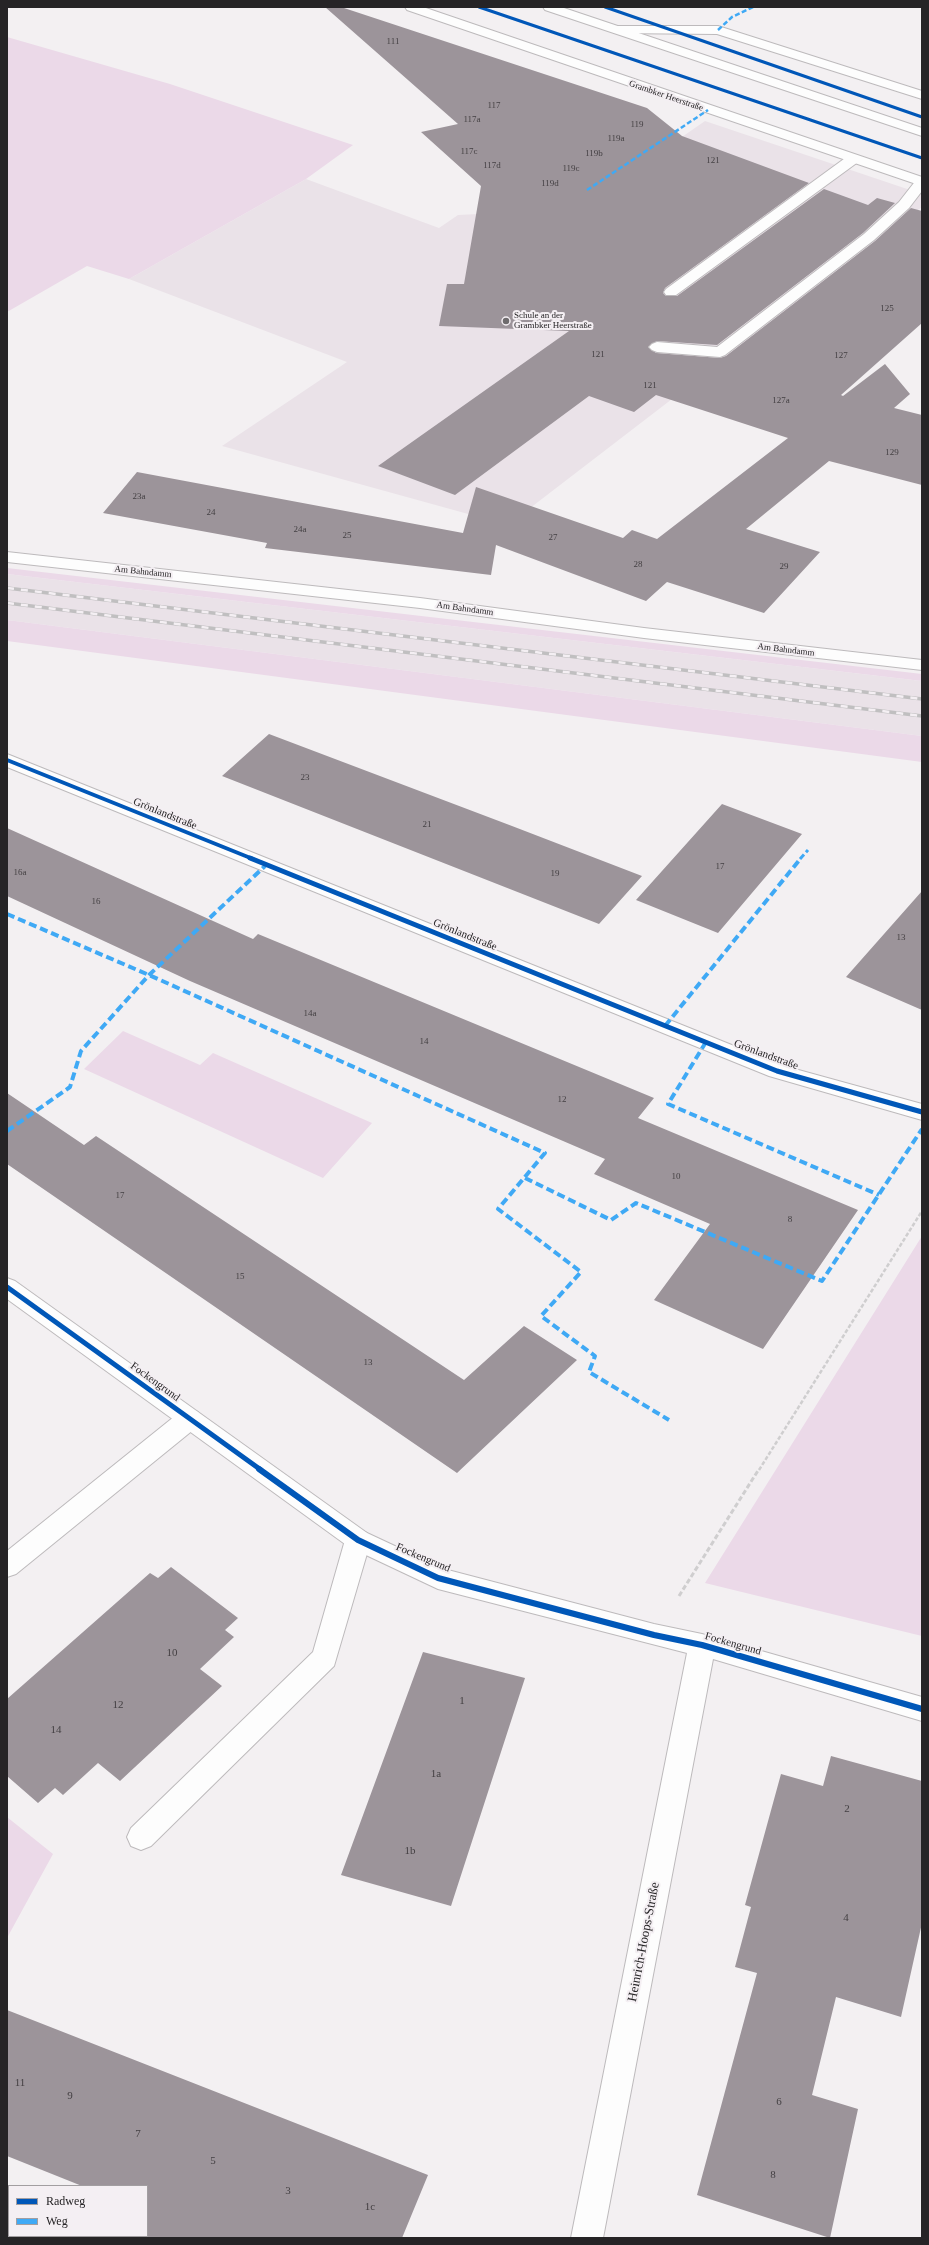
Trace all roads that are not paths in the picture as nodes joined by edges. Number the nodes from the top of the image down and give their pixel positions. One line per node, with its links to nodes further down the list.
1 (411, 7): 6 (street, Grambker Heerstraße)
2 (549, 7): 3 (street)
3 (618, 30): 4 (street); 5 (street)
4 (922, 95)
5 (922, 132)
6 (853, 159): 7 (street, Grambker Heerstraße); 8 (street)
7 (922, 182): 9 (street)
8 (671, 292)
9 (657, 347)
10 (7, 557): 11 (street, Am Bahndamm)
11 (922, 665)
12 (7, 760): 13 (street, Grönlandstraße)
13 (922, 1112)
14 (7, 1287): 15 (street, Fockengrund)
15 (189, 1419): 16 (street, Fockengrund); 17 (street)
16 (358, 1540): 18 (street, Fockengrund); 20 (street)
17 (7, 1566)
18 (702, 1645): 19 (street, Fockengrund); 21 (street, Heinrich-Hoops-Straße)
19 (922, 1709)
20 (141, 1837)
21 (587, 2238)

